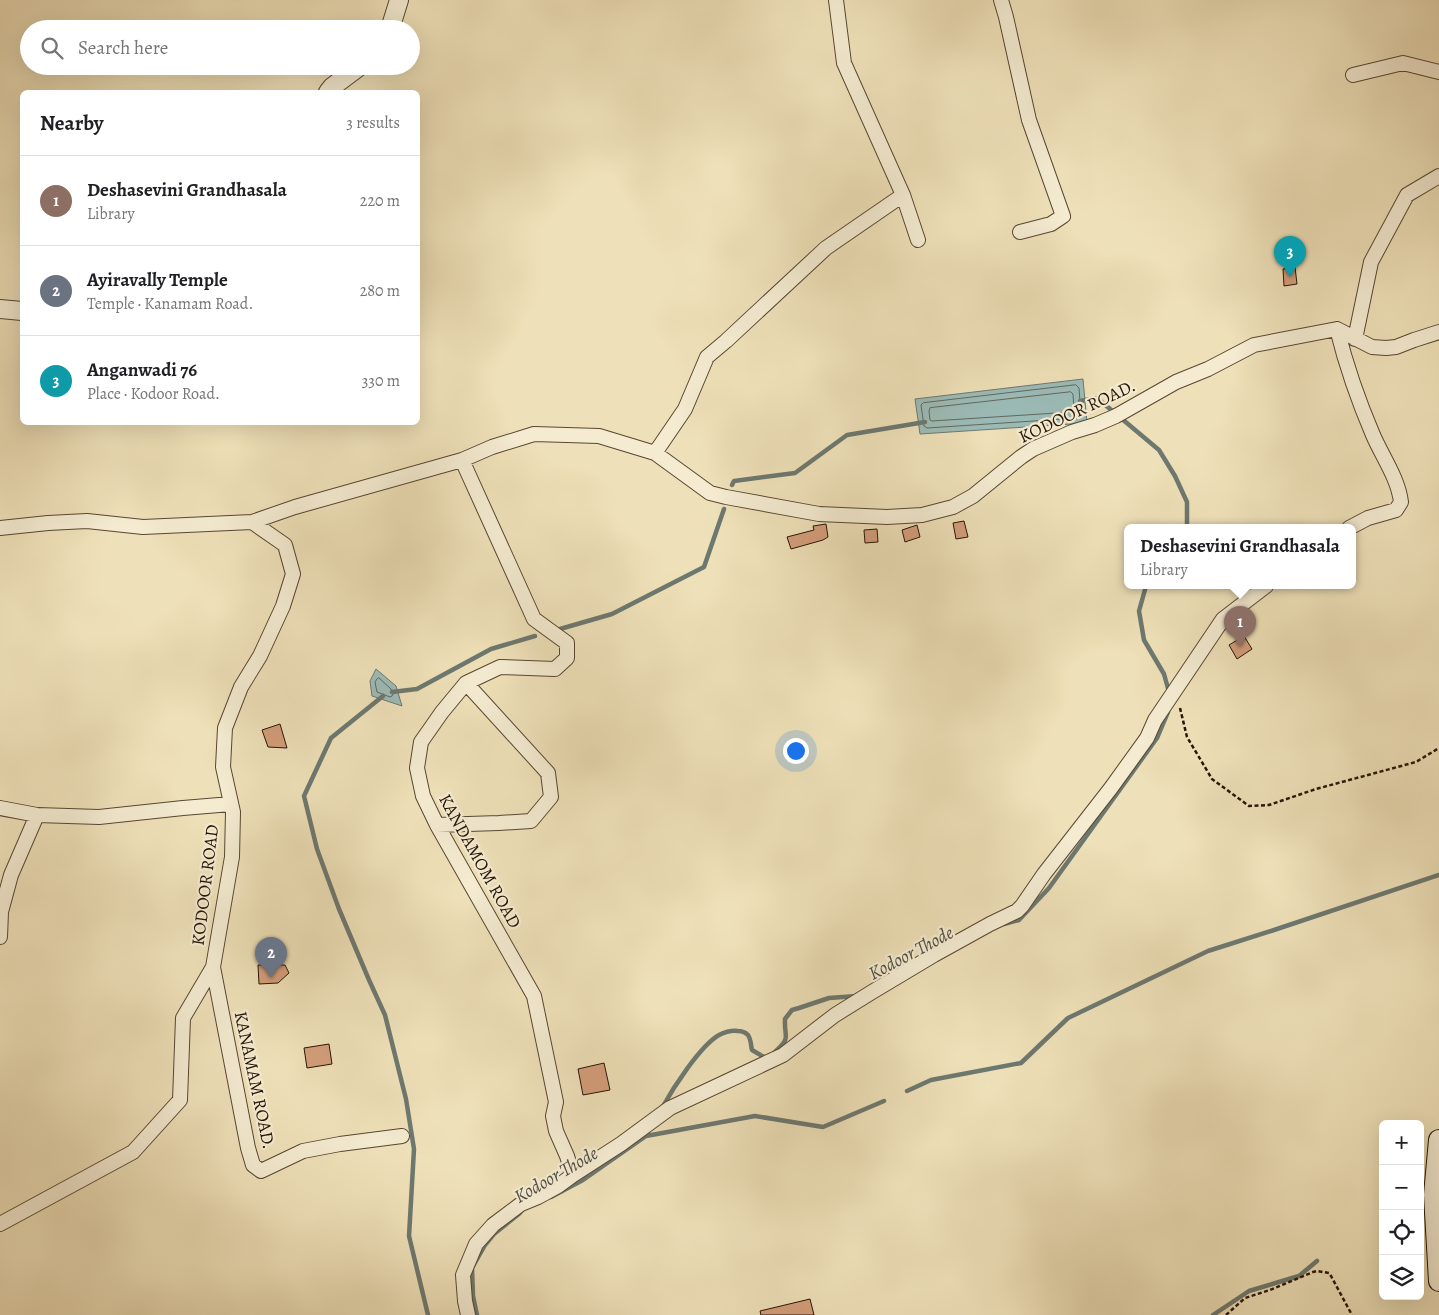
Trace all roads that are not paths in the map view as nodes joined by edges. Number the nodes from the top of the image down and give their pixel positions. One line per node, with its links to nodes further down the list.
1 (399, 0): 4 (street)
2 (836, 0): 10 (street)
3 (1001, 0): 11 (street)
4 (393, 20)
5 (1439, 72): 7 (street)
6 (348, 75): 8 (street)
7 (1353, 75)
8 (330, 90)
9 (1439, 176): 17 (street)
10 (903, 195): 12 (street); 18 (street)
11 (1020, 232)
12 (918, 240)
13 (0, 309): 14 (street)
14 (20, 311)
15 (1337, 329): 17 (street); 18 (street, KODOOR ROAD.); 21 (street)
16 (1439, 332): 17 (street)
17 (1355, 339)
18 (655, 452): 19 (street, KODOOR ROAD.)
19 (462, 460): 20 (street, KODOOR ROAD.); 24 (street, KANDAMOM ROAD)
20 (252, 522): 22 (street); 25 (street, KODOOR ROAD)
21 (1356, 524)
22 (0, 528)
23 (1262, 589): 33 (street)
24 (466, 683): 28 (street, KANDAMOM ROAD); 28 (street)
25 (232, 804): 27 (street); 30 (street, KODOOR ROAD)
26 (0, 808): 27 (street)
27 (36, 816): 29 (street)
28 (437, 825): 33 (street, KANDAMOM ROAD)
29 (0, 937)
30 (213, 967): 31 (street, KANAMAM ROAD.); 35 (street, KODOOR ROAD)
31 (402, 1136)
32 (1439, 1140): 34 (main road)
33 (573, 1175): 37 (street)
34 (1437, 1214): 36 (main road)
35 (0, 1224)
36 (1439, 1281)
37 (468, 1315)

